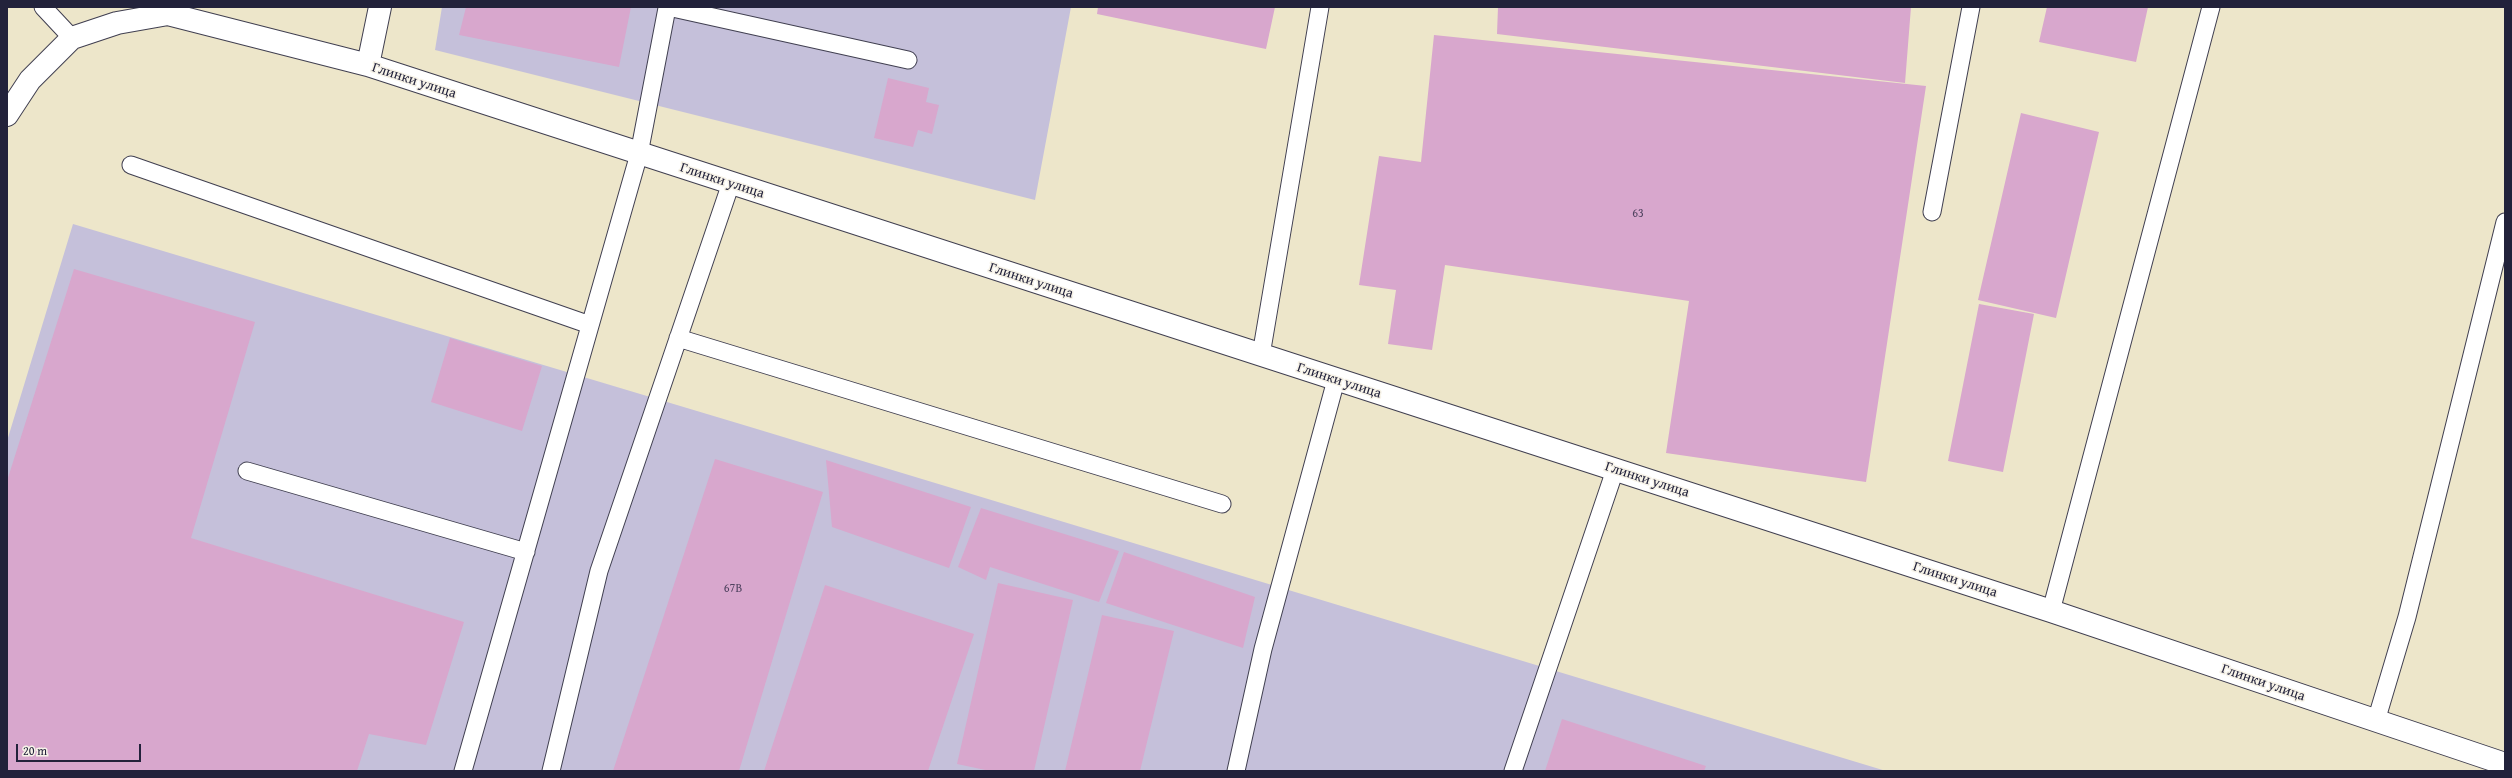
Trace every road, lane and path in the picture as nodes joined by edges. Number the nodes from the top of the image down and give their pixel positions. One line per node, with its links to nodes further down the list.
1 (43, 7): 7 (lane)
2 (380, 7): 9 (main road)
3 (1320, 7): 18 (lane)
4 (1971, 7): 14 (lane)
5 (2211, 7): 24 (lane)
6 (668, 8): 8 (lane); 11 (lane)
7 (72, 38): 9 (main road, Глинки улица); 10 (main road)
8 (908, 60)
9 (368, 66): 11 (main road, Глинки улица)
10 (7, 115)
11 (639, 154): 13 (main road, Глинки улица); 16 (lane)
12 (131, 165): 16 (lane)
13 (731, 183): 17 (lane); 18 (main road, Глинки улица)
14 (1932, 212)
15 (2505, 222): 25 (lane)
16 (590, 325): 23 (lane)
17 (678, 338): 22 (lane); 28 (lane)
18 (1261, 355): 19 (main road, Глинки улица)
19 (1336, 380): 20 (main road, Глинки улица); 29 (lane)
20 (1615, 470): 24 (main road, Глинки улица); 30 (lane)
21 (247, 471): 23 (lane)
22 (1222, 504)
23 (526, 552): 27 (lane)
24 (2051, 611): 25 (main road, Глинки улица)
25 (2376, 721): 26 (main road, Глинки улица)
26 (2505, 764)
27 (463, 771)
28 (551, 771)
29 (1236, 771)
30 (1513, 771)

